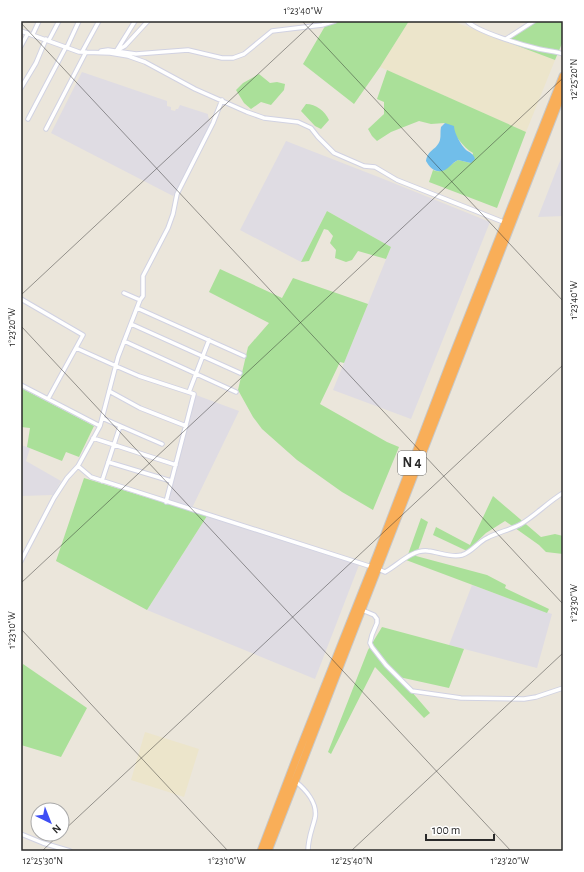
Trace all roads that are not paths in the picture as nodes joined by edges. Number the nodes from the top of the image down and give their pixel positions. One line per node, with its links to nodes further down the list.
1 (59, 21): 13 (street)
2 (80, 21): 15 (street)
3 (99, 21): 17 (street)
4 (135, 21): 16 (street)
5 (148, 21): 16 (street)
6 (334, 21): 16 (street)
7 (467, 21): 12 (street)
8 (534, 21): 12 (street)
9 (38, 22): 11 (street)
10 (21, 31): 11 (street)
11 (31, 33): 13 (street); 14 (street)
12 (506, 39): 19 (street)
13 (48, 40): 15 (street); 21 (street)
14 (21, 46)
15 (67, 47): 17 (street); 24 (street)
16 (116, 50): 18 (street)
17 (84, 52): 18 (street); 25 (street)
18 (92, 52): 23 (street)
19 (563, 54)
20 (563, 76): 26 (highway, N 4)
21 (21, 88)
22 (563, 91): 60 (highway, N 4)
23 (222, 100): 26 (street); 29 (street)
24 (28, 119)
25 (46, 129)
26 (506, 223): 60 (highway, N 4)
27 (124, 293): 29 (street)
28 (21, 299): 34 (street)
29 (140, 300): 30 (street)
30 (137, 308): 31 (street); 32 (street)
31 (131, 324): 33 (street); 35 (street)
32 (209, 340): 35 (street); 36 (street)
33 (124, 341): 37 (street); 39 (street)
34 (76, 348): 37 (street); 44 (street)
35 (202, 356): 38 (street); 39 (street)
36 (244, 356)
37 (116, 366): 41 (street); 42 (street)
38 (240, 373)
39 (196, 374): 42 (street); 43 (street)
40 (21, 385): 44 (street)
41 (109, 391): 45 (street); 48 (street)
42 (189, 392): 48 (street)
43 (236, 392)
44 (48, 398): 46 (street)
45 (102, 418): 46 (street); 47 (street)
46 (100, 426): 49 (street)
47 (120, 426): 50 (street); 51 (street)
48 (186, 426): 53 (street)
49 (93, 438): 50 (street); 54 (street)
50 (114, 444): 52 (street); 53 (street)
51 (162, 444)
52 (108, 462): 55 (street); 56 (street)
53 (176, 465): 56 (street)
54 (78, 466): 55 (street); 59 (street)
55 (102, 481): 58 (street)
56 (171, 481): 58 (street)
57 (563, 493): 60 (street)
58 (166, 502): 60 (street)
59 (21, 561)
60 (375, 568): 61 (highway, N 4); 66 (highway, N 4)
61 (362, 610): 62 (street); 63 (highway, N 4)
62 (563, 688)
63 (295, 781): 67 (highway, N 4); 68 (street)
64 (21, 834): 65 (street)
65 (68, 851)
66 (261, 851)
67 (268, 851)
68 (308, 851)

